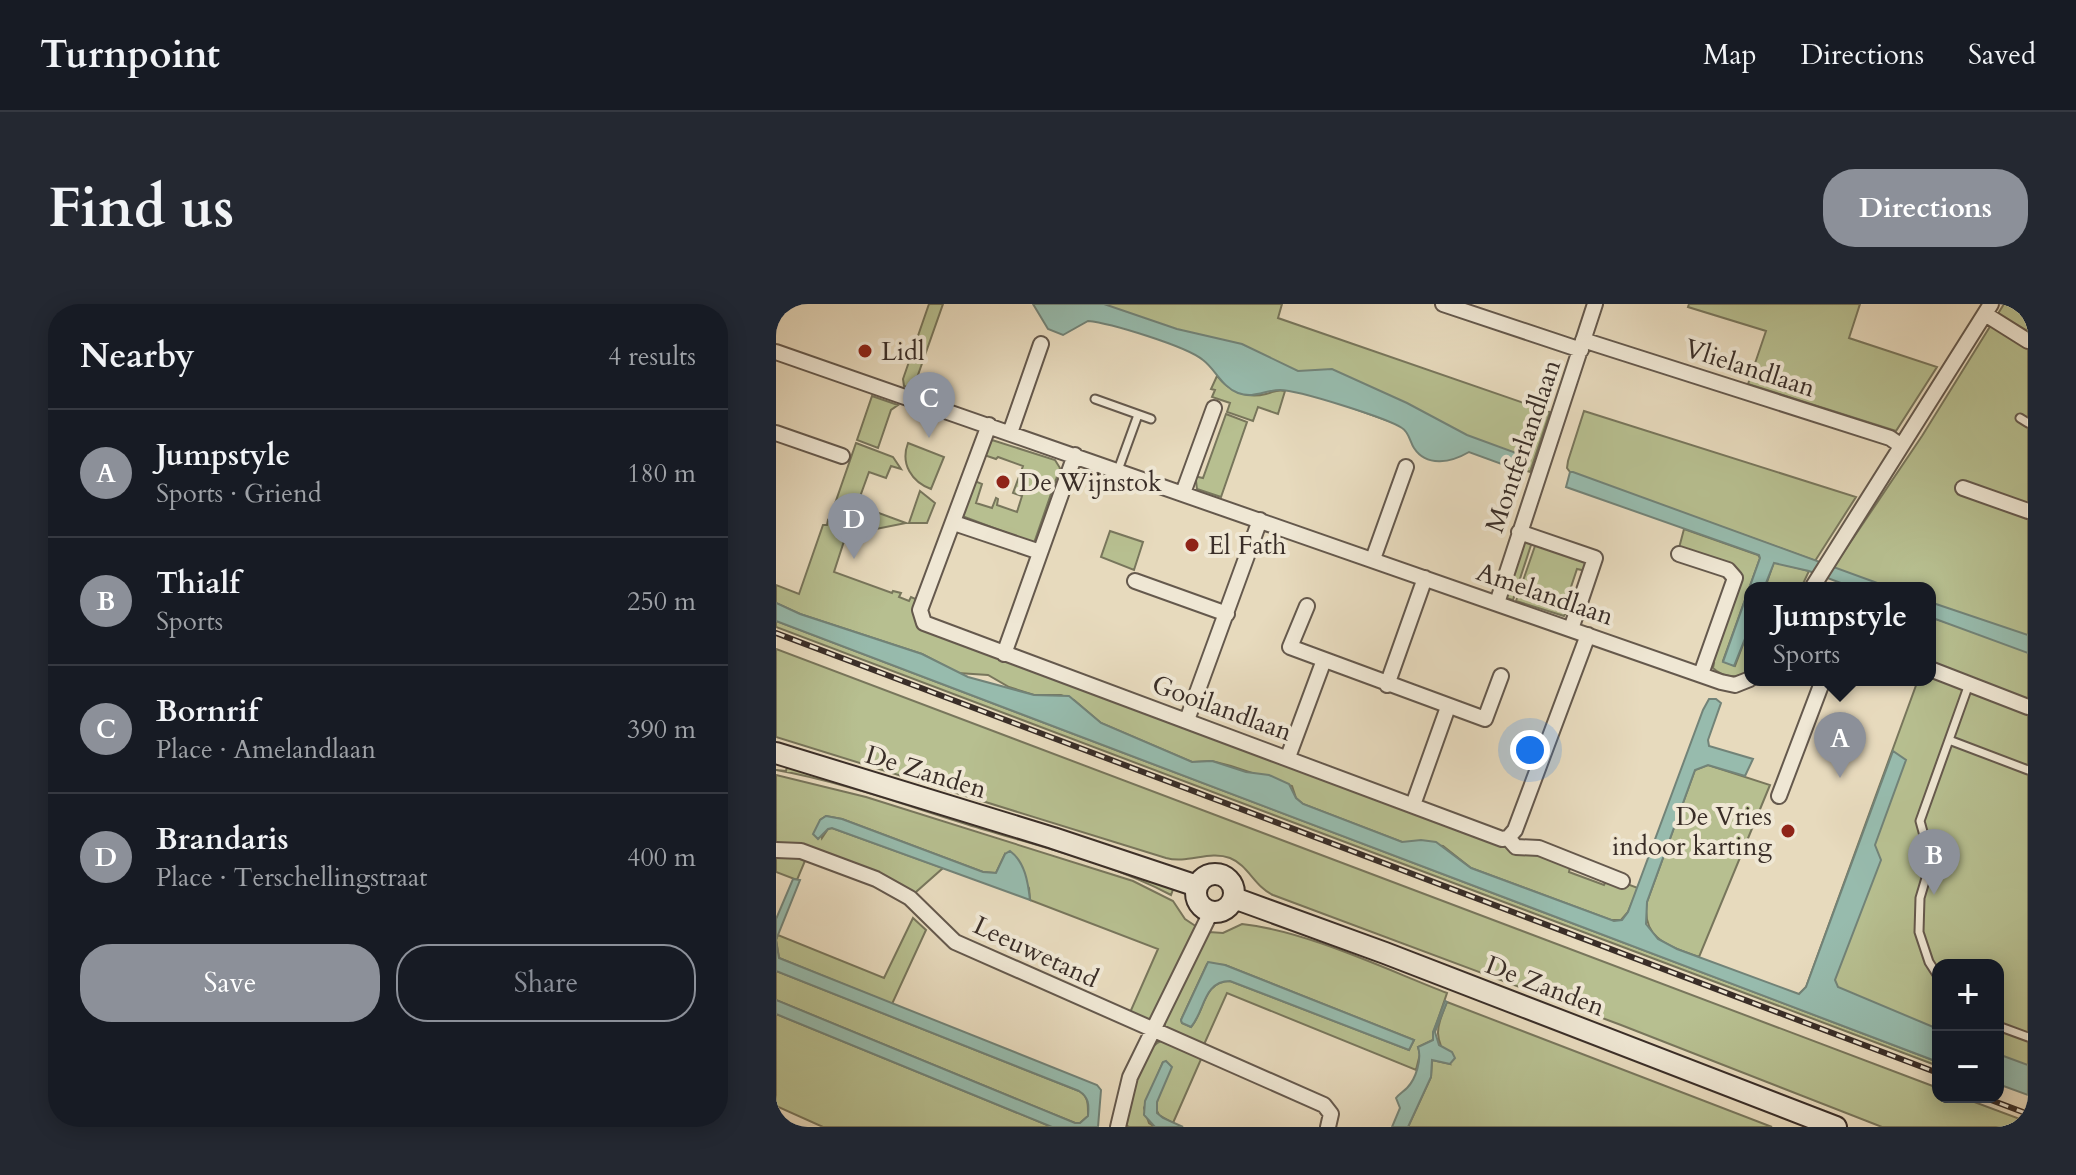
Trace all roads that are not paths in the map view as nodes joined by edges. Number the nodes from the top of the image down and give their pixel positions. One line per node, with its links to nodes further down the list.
1 (1443, 304): 6 (street, Vlielandlaan)
2 (1595, 304): 6 (street, Montferlandlaan)
3 (1988, 309): 4 (street); 17 (street)
4 (2028, 341)
5 (1041, 344): 16 (street)
6 (1582, 345): 17 (street, Vlielandlaan); 27 (street, Montferlandlaan)
7 (776, 352): 14 (street, Amelandlaan)
8 (1095, 399): 10 (lane)
9 (1214, 408): 23 (street)
10 (1138, 415): 12 (lane); 21 (lane)
11 (2020, 418): 13 (lane)
12 (1151, 419)
13 (2028, 423)
14 (989, 425): 16 (street, Amelandlaan); 26 (street)
15 (776, 433): 19 (street)
16 (1010, 433): 18 (street, Amelandlaan)
17 (1900, 445): 31 (street)
18 (1075, 455): 21 (street, Amelandlaan); 28 (street)
19 (842, 456)
20 (1406, 467): 30 (street)
21 (1118, 470): 23 (street, Amelandlaan)
22 (1963, 488): 24 (street)
23 (1183, 493): 25 (street, Amelandlaan)
24 (2028, 511)
25 (1260, 520): 30 (street, Amelandlaan); 36 (street)
26 (954, 523): 28 (street); 39 (street, Gooilandlaan)
27 (1519, 532): 34 (street, Montferlandlaan); 37 (street)
28 (1040, 552): 39 (street)
29 (1679, 554): 42 (street)
30 (1373, 559): 32 (street, Amelandlaan)
31 (1820, 576)
32 (1425, 578): 34 (street, Amelandlaan); 46 (street)
33 (1135, 581): 36 (street)
34 (1497, 603): 37 (street, Amelandlaan)
35 (1307, 606): 40 (street)
36 (1227, 614): 50 (street)
37 (1571, 629): 38 (street, Amelandlaan)
38 (1588, 635): 42 (street, Amelandlaan); 57 (street)
39 (1004, 654): 50 (street, Gooilandlaan)
40 (1324, 660): 46 (street); 53 (street)
41 (1936, 671): 45 (street)
42 (1701, 674): 44 (street, Amelandlaan)
43 (1501, 676): 48 (street)
44 (1744, 681)
45 (1969, 684): 49 (street); 51 (lane)
46 (1387, 685): 48 (street)
47 (1821, 686): 55 (street)
48 (1448, 707): 56 (street)
49 (2028, 707)
50 (1187, 720): 53 (street, Gooilandlaan)
51 (1949, 740): 54 (lane); 63 (lane)
52 (776, 753): 60 (main road, De Zanden)
53 (1288, 757): 56 (street, Gooilandlaan)
54 (2028, 770)
55 (1779, 796)
56 (1413, 805): 57 (street, Gooilandlaan)
57 (1508, 838): 59 (street, Gooilandlaan)
58 (776, 850): 65 (street, Leeuwetand)
59 (1622, 881)
60 (1197, 886): 61 (main road); 62 (main road)
61 (1234, 898): 62 (main road); 69 (main road, De Zanden)
62 (1211, 912): 65 (street)
63 (1932, 967)
64 (2004, 1028): 66 (lane)
65 (1154, 1032): 67 (street); 68 (street, Leeuwetand)
66 (2028, 1037)
67 (1118, 1127)
68 (1328, 1127)
69 (1836, 1127)

